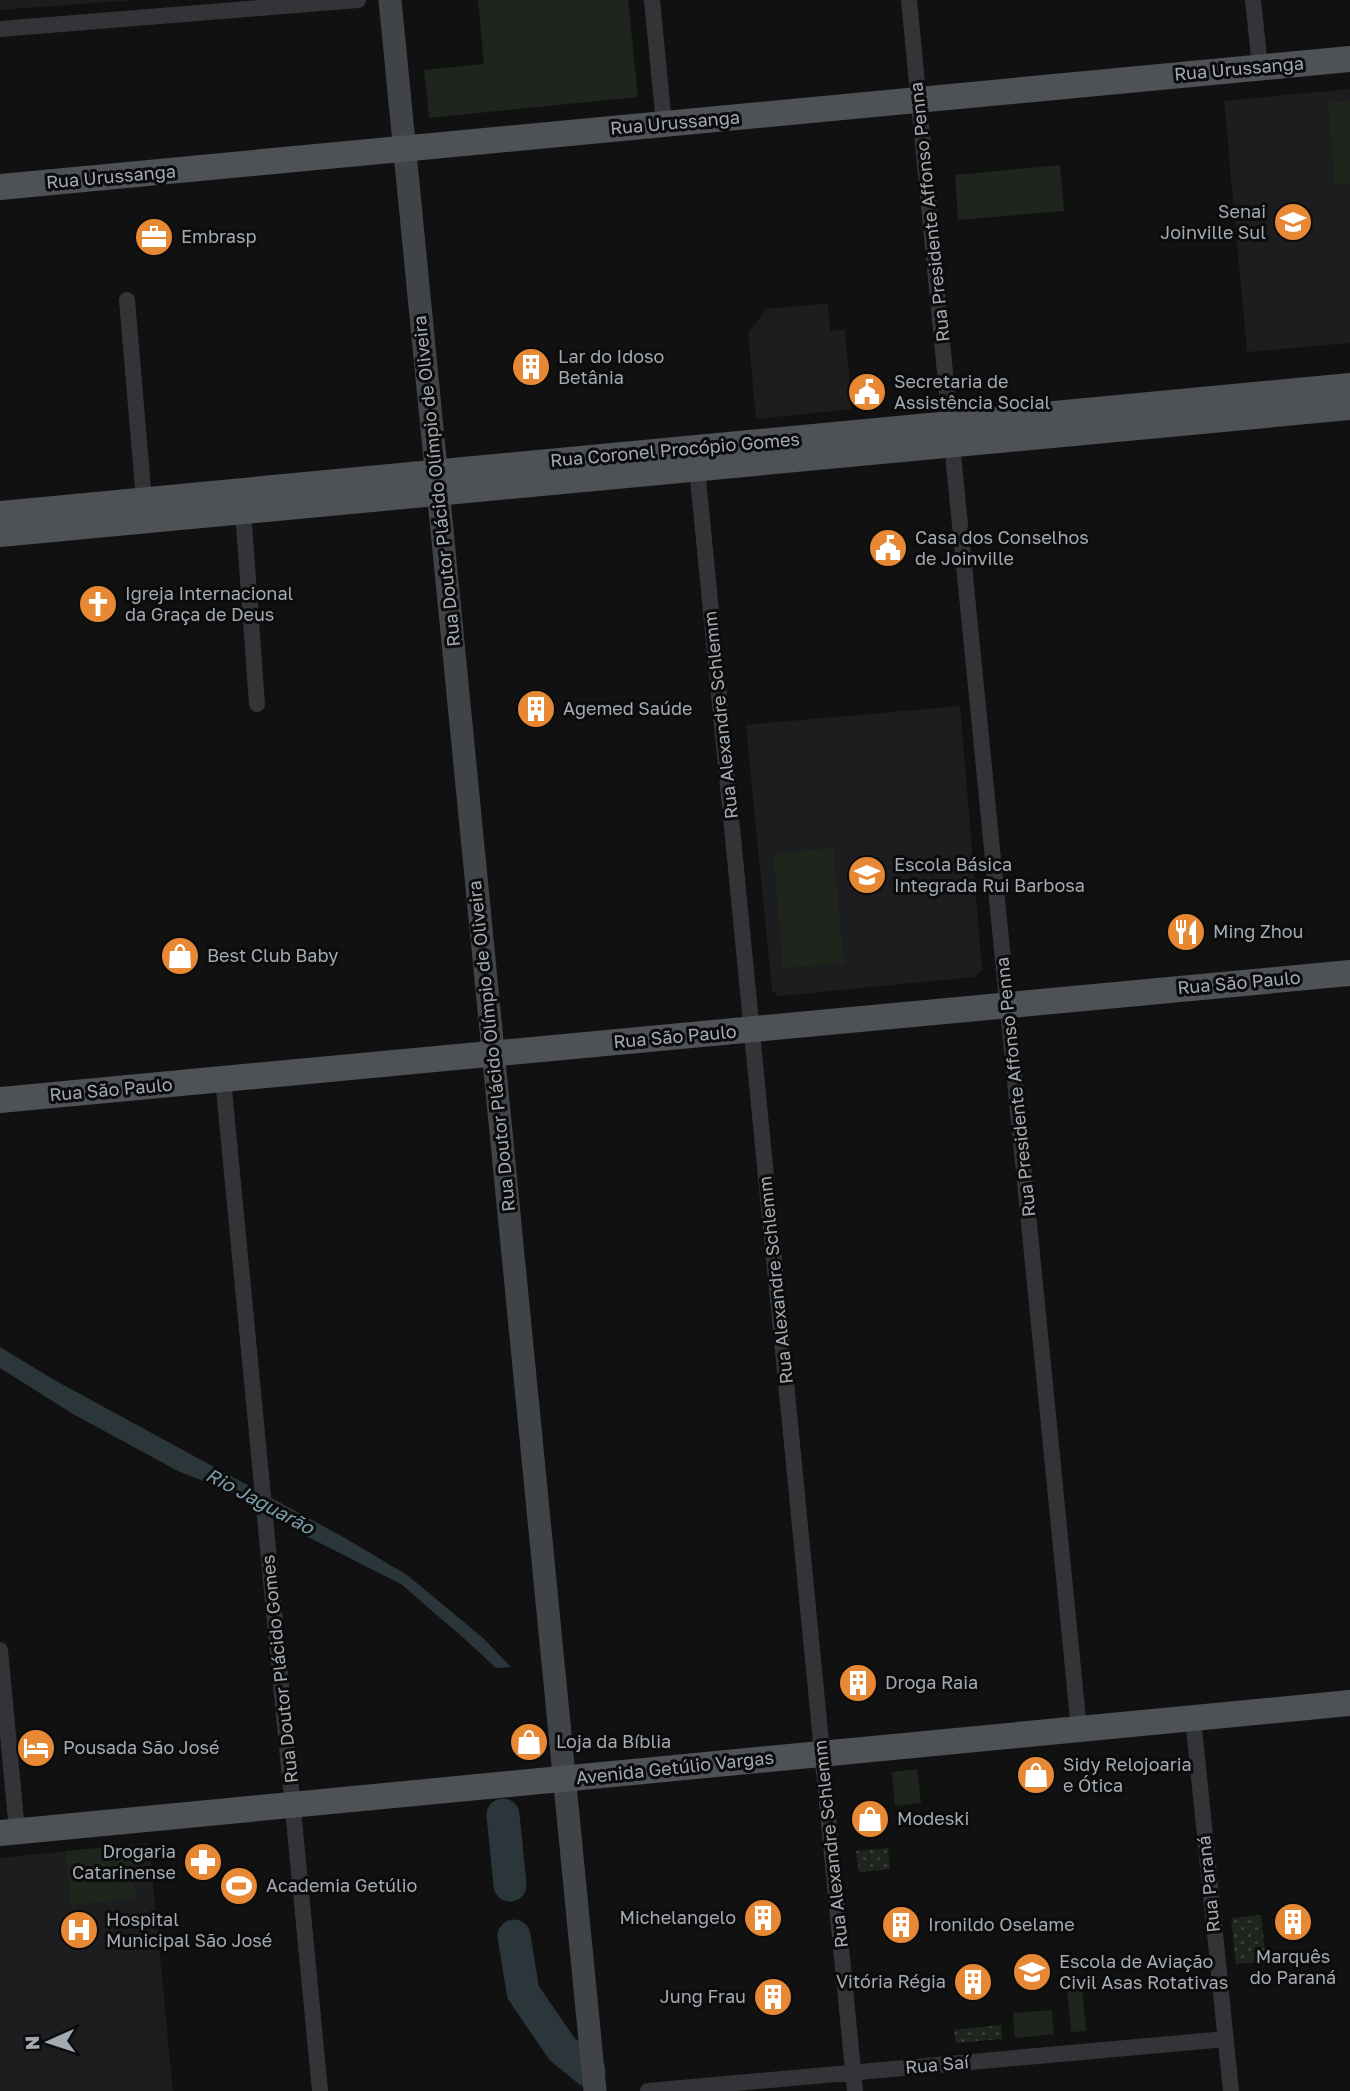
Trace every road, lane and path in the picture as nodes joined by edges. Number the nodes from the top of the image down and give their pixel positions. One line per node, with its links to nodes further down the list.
1 (358, 0): 6 (street)
2 (390, 0): 11 (main road, Rua Doutor Plácido Olímpio de Oliveira)
3 (652, 0): 10 (street)
4 (909, 0): 9 (street, Rua Presidente Affonso Penna)
5 (1253, 0): 8 (street)
6 (0, 29)
7 (1350, 58): 8 (main road, Rua Urussanga)
8 (1260, 67): 9 (main road, Rua Urussanga)
9 (919, 100): 10 (main road, Rua Urussanga); 16 (street, Rua Presidente Affonso Penna)
10 (664, 124): 11 (main road, Rua Urussanga)
11 (404, 149): 12 (main road, Rua Urussanga); 18 (main road, Rua Doutor Plácido Olímpio de Oliveira)
12 (0, 187)
13 (127, 300): 19 (street)
14 (1350, 386): 16 (main road, Rua Coronel Procópio Gomes)
15 (1350, 407): 16 (main road, Rua Coronel Procópio Gomes)
16 (951, 434): 17 (main road, Rua Coronel Procópio Gomes); 18 (main road, Rua Coronel Procópio Gomes); 25 (street, Rua Presidente Affonso Penna)
17 (697, 468): 18 (main road, Rua Coronel Procópio Gomes); 26 (street, Rua Alexandre Schlemm)
18 (437, 483): 19 (main road, Rua Coronel Procópio Gomes); 20 (main road, Rua Coronel Procópio Gomes); 27 (main road, Rua Doutor Plácido Olímpio de Oliveira)
19 (144, 500): 21 (main road, Rua Coronel Procópio Gomes)
20 (243, 511): 22 (main road, Rua Coronel Procópio Gomes); 23 (street)
21 (0, 514)
22 (0, 534)
23 (257, 704)
24 (1350, 973): 25 (main road, Rua São Paulo)
25 (1008, 1005): 26 (main road, Rua São Paulo); 33 (street, Rua Presidente Affonso Penna)
26 (752, 1029): 27 (main road, Rua São Paulo); 34 (street, Rua Alexandre Schlemm)
27 (493, 1054): 28 (main road, Rua São Paulo); 35 (main road, Rua Doutor Plácido Olímpio de Oliveira)
28 (223, 1079): 29 (main road, Rua São Paulo); 36 (street, Rua Doutor Plácido Gomes)
29 (0, 1100)
30 (0, 1650): 37 (street)
31 (1350, 1703): 32 (main road, Avenida Getúlio Vargas)
32 (1193, 1718): 33 (main road, Avenida Getúlio Vargas); 38 (street, Rua Paraná)
33 (1079, 1729): 34 (main road, Avenida Getúlio Vargas)
34 (822, 1754): 35 (main road, Avenida Getúlio Vargas); 39 (street, Rua Alexandre Schlemm)
35 (564, 1779): 36 (main road, Avenida Getúlio Vargas); 41 (main road, Rua Doutor Plácido Olímpio de Oliveira)
36 (293, 1805): 37 (main road, Avenida Getúlio Vargas); 40 (street, Rua Doutor Plácido Gomes)
37 (9, 1832)
38 (1226, 2039): 39 (street, Rua Saí); 44 (street, Rua Paraná)
39 (853, 2073): 42 (street, Rua Saí); 43 (street, Rua Alexandre Schlemm)
40 (320, 2091)
41 (595, 2091)
42 (648, 2091)
43 (855, 2091)
44 (1231, 2091)

